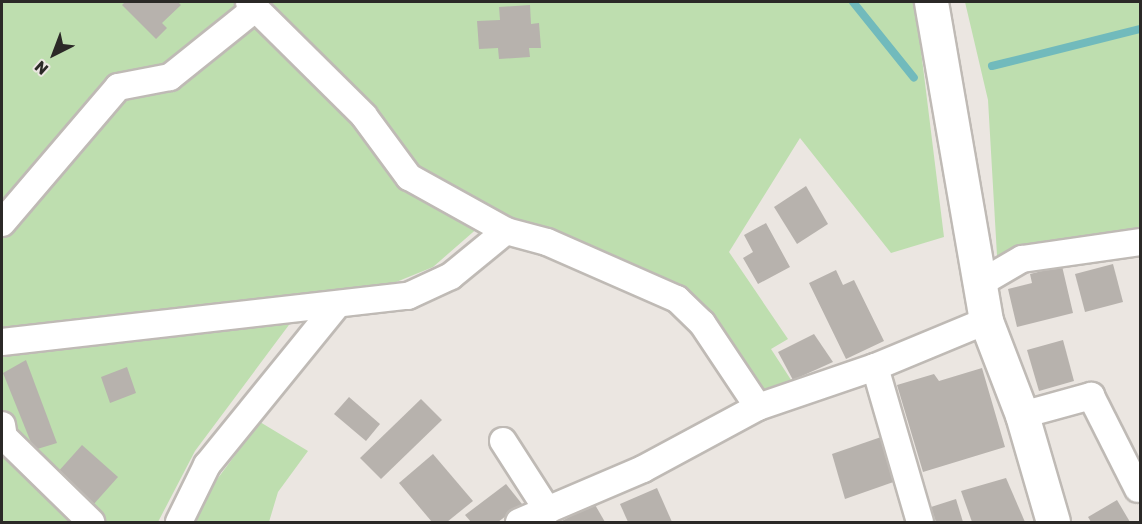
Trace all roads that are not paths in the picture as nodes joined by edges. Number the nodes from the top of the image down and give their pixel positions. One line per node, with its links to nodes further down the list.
1 (931, 2): 6 (street)
2 (252, 5): 3 (street); 4 (street)
3 (2, 223)
4 (506, 231): 7 (street); 11 (street)
5 (1140, 242): 6 (street)
6 (980, 284): 8 (street)
7 (336, 306): 9 (street); 18 (street)
8 (986, 321): 10 (street); 12 (street)
9 (2, 342)
10 (875, 367): 11 (street); 20 (street)
11 (758, 407): 16 (street)
12 (1022, 415): 15 (street); 21 (street)
13 (2, 425): 17 (street)
14 (503, 441): 16 (street)
15 (1138, 489)
16 (548, 511): 19 (street)
17 (91, 522)
18 (179, 522)
19 (519, 522)
20 (920, 522)
21 (1053, 522)

